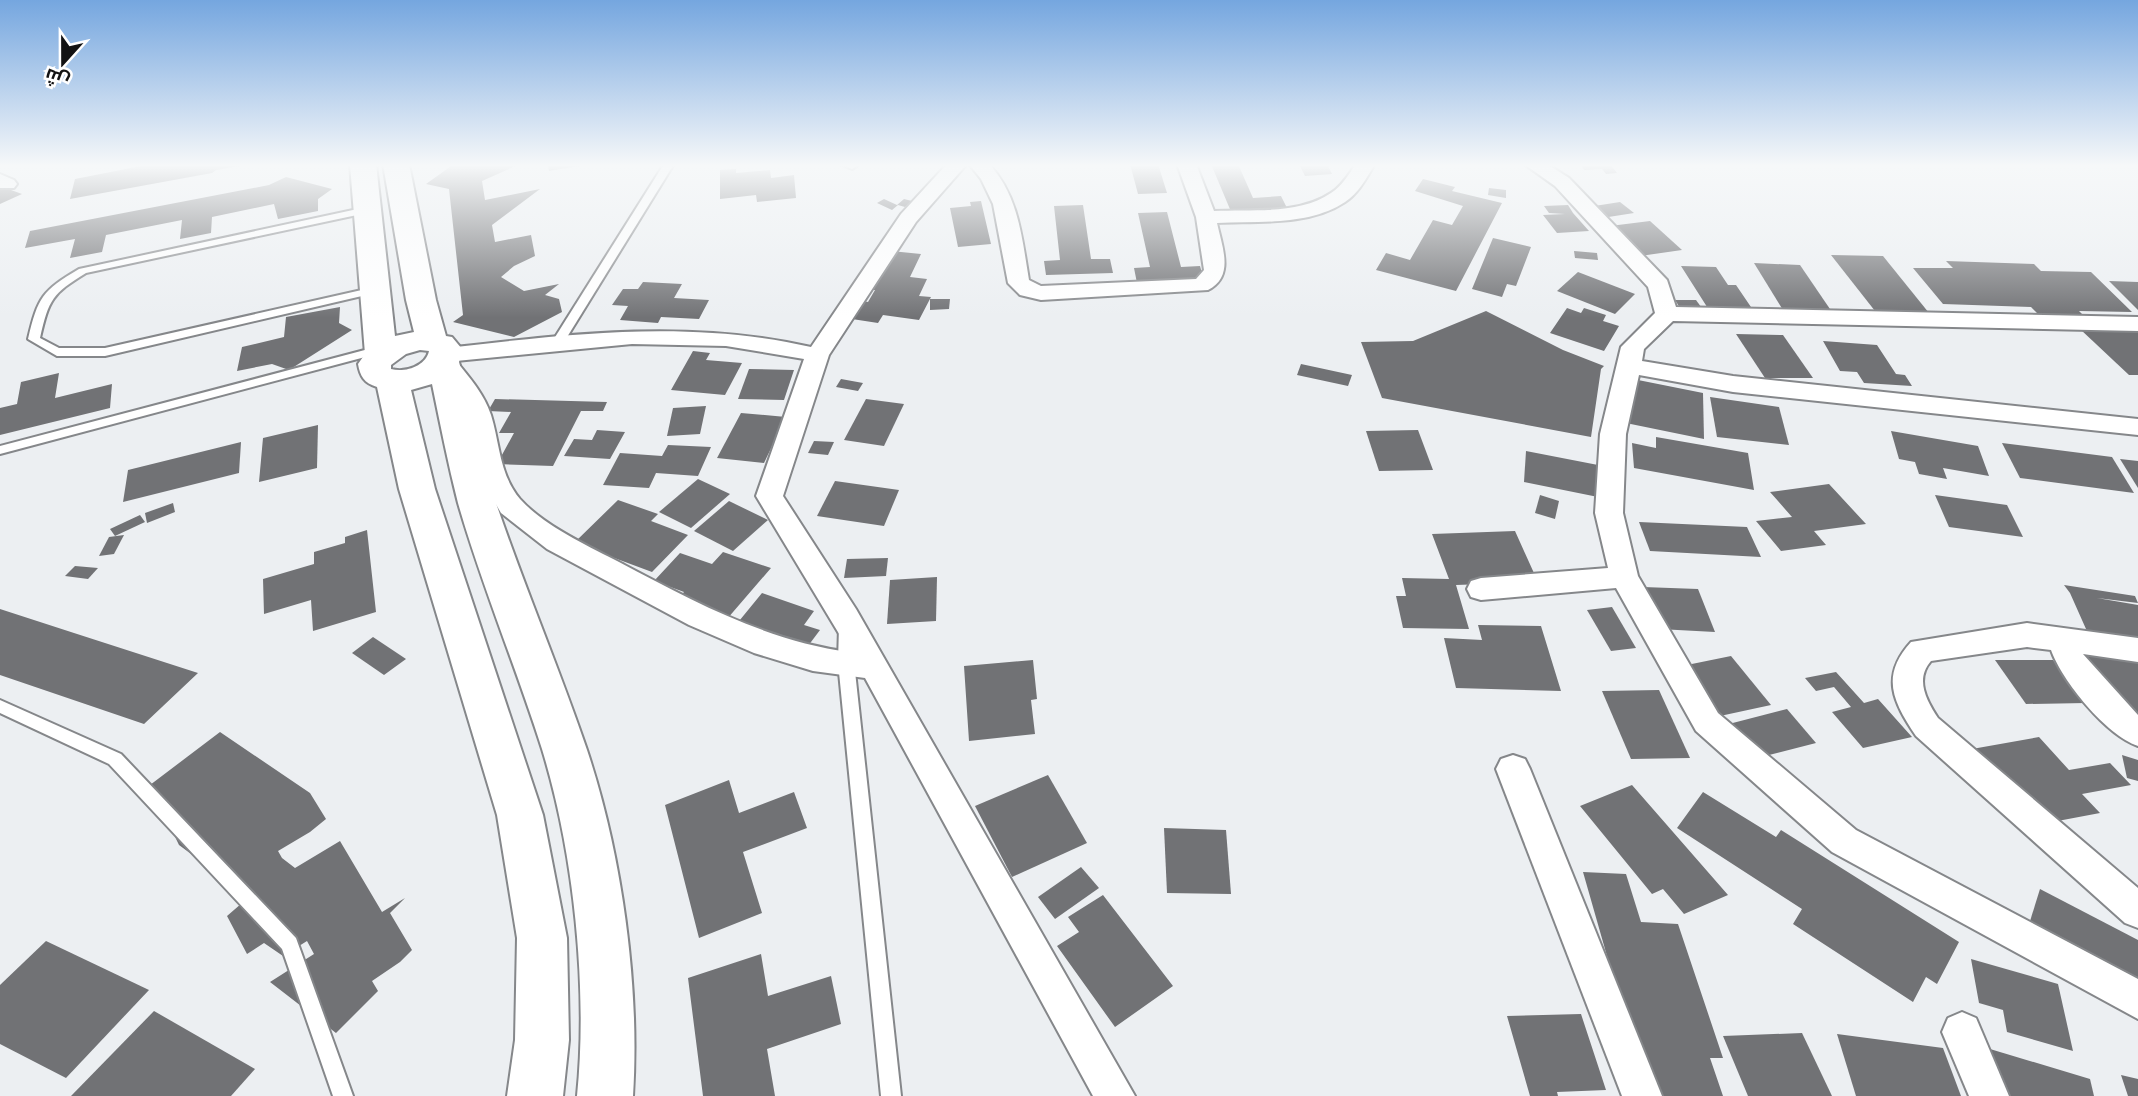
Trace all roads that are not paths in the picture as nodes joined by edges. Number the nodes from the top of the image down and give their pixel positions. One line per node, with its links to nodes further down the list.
1 (343, 215): 10 (lane)
2 (368, 215): 10 (main road)
3 (405, 215): 14 (main road)
4 (636, 215): 13 (lane)
5 (911, 215): 15 (street)
6 (1006, 215): 9 (street)
7 (1235, 215): 9 (street)
8 (1593, 215): 11 (street)
9 (1206, 217)
10 (375, 290): 16 (main road)
11 (1667, 314): 12 (street); 17 (street)
12 (2138, 324)
13 (558, 342): 14 (street); 15 (street)
14 (441, 355): 16 (main road); 24 (street); 33 (main road)
15 (817, 355): 24 (street)
16 (384, 362): 19 (lane); 32 (main road)
17 (1629, 366): 18 (street); 20 (street)
18 (2138, 427)
19 (0, 450)
20 (1624, 577): 21 (street); 29 (street)
21 (1480, 589)
22 (2062, 640): 23 (street); 26 (street); 28 (street)
23 (2138, 650)
24 (859, 664): 34 (lane); 35 (street)
25 (0, 706): 31 (lane)
26 (2138, 733)
27 (1513, 769): 36 (street)
28 (2138, 911)
29 (2138, 1000)
30 (1962, 1032): 37 (street)
31 (343, 1096)
32 (535, 1096)
33 (606, 1096)
34 (891, 1096)
35 (1115, 1096)
36 (1642, 1096)
37 (1989, 1096)

